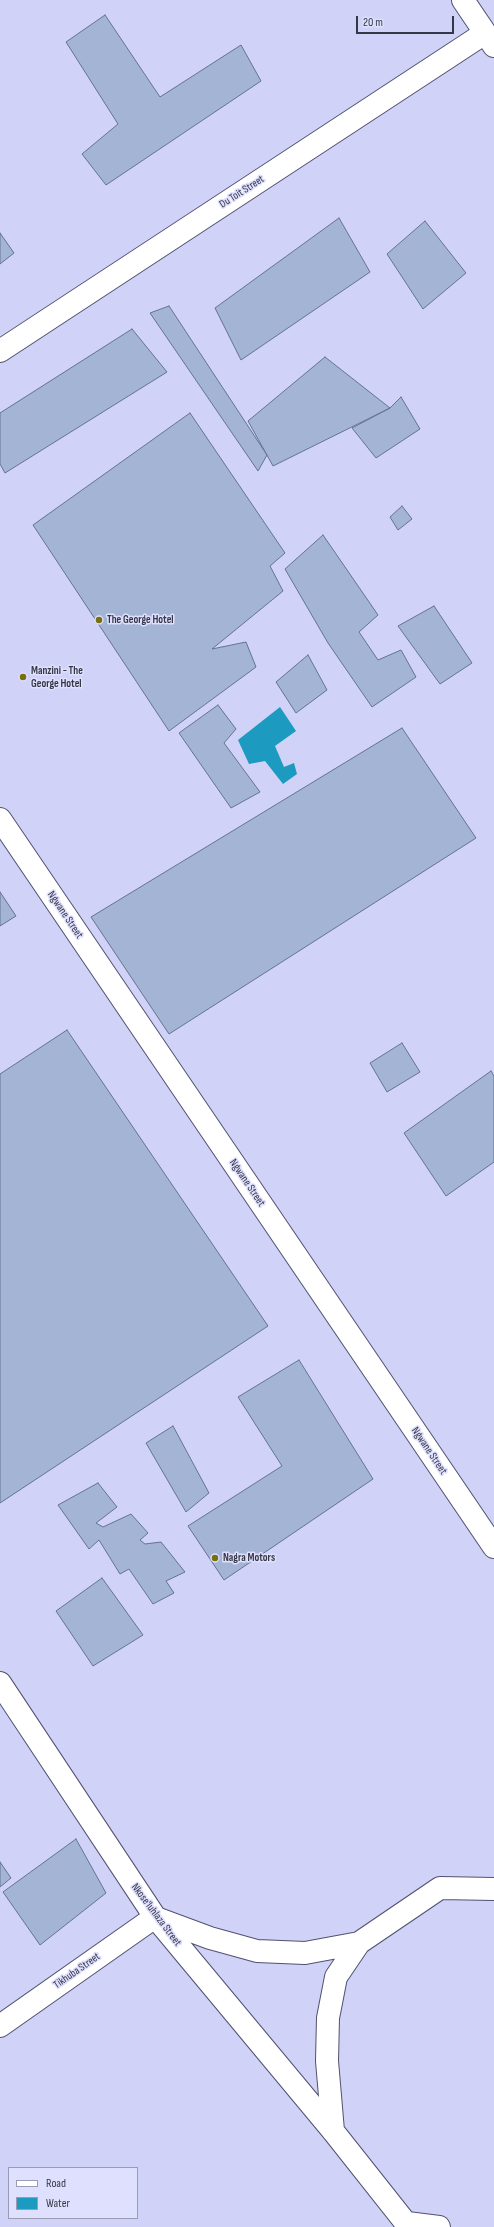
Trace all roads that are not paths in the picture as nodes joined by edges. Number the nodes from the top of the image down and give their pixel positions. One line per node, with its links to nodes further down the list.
1 (463, 0): 2 (main road)
2 (489, 40): 3 (main road, Du Toit Street)
3 (0, 351)
4 (0, 819): 5 (main road, Ngwane Street)
5 (494, 1547)
6 (0, 1683): 8 (main road, Nkose'luhlaza Street)
7 (494, 1889): 9 (main road)
8 (155, 1917): 9 (main road); 10 (main road, Tikhuba Street); 11 (main road, Nkose'luhlaza Street)
9 (358, 1943): 11 (main road)
10 (0, 2026)
11 (333, 2131): 12 (main road, Nkose'luhlaza Street)
12 (408, 2225): 13 (main road)
13 (439, 2227)

